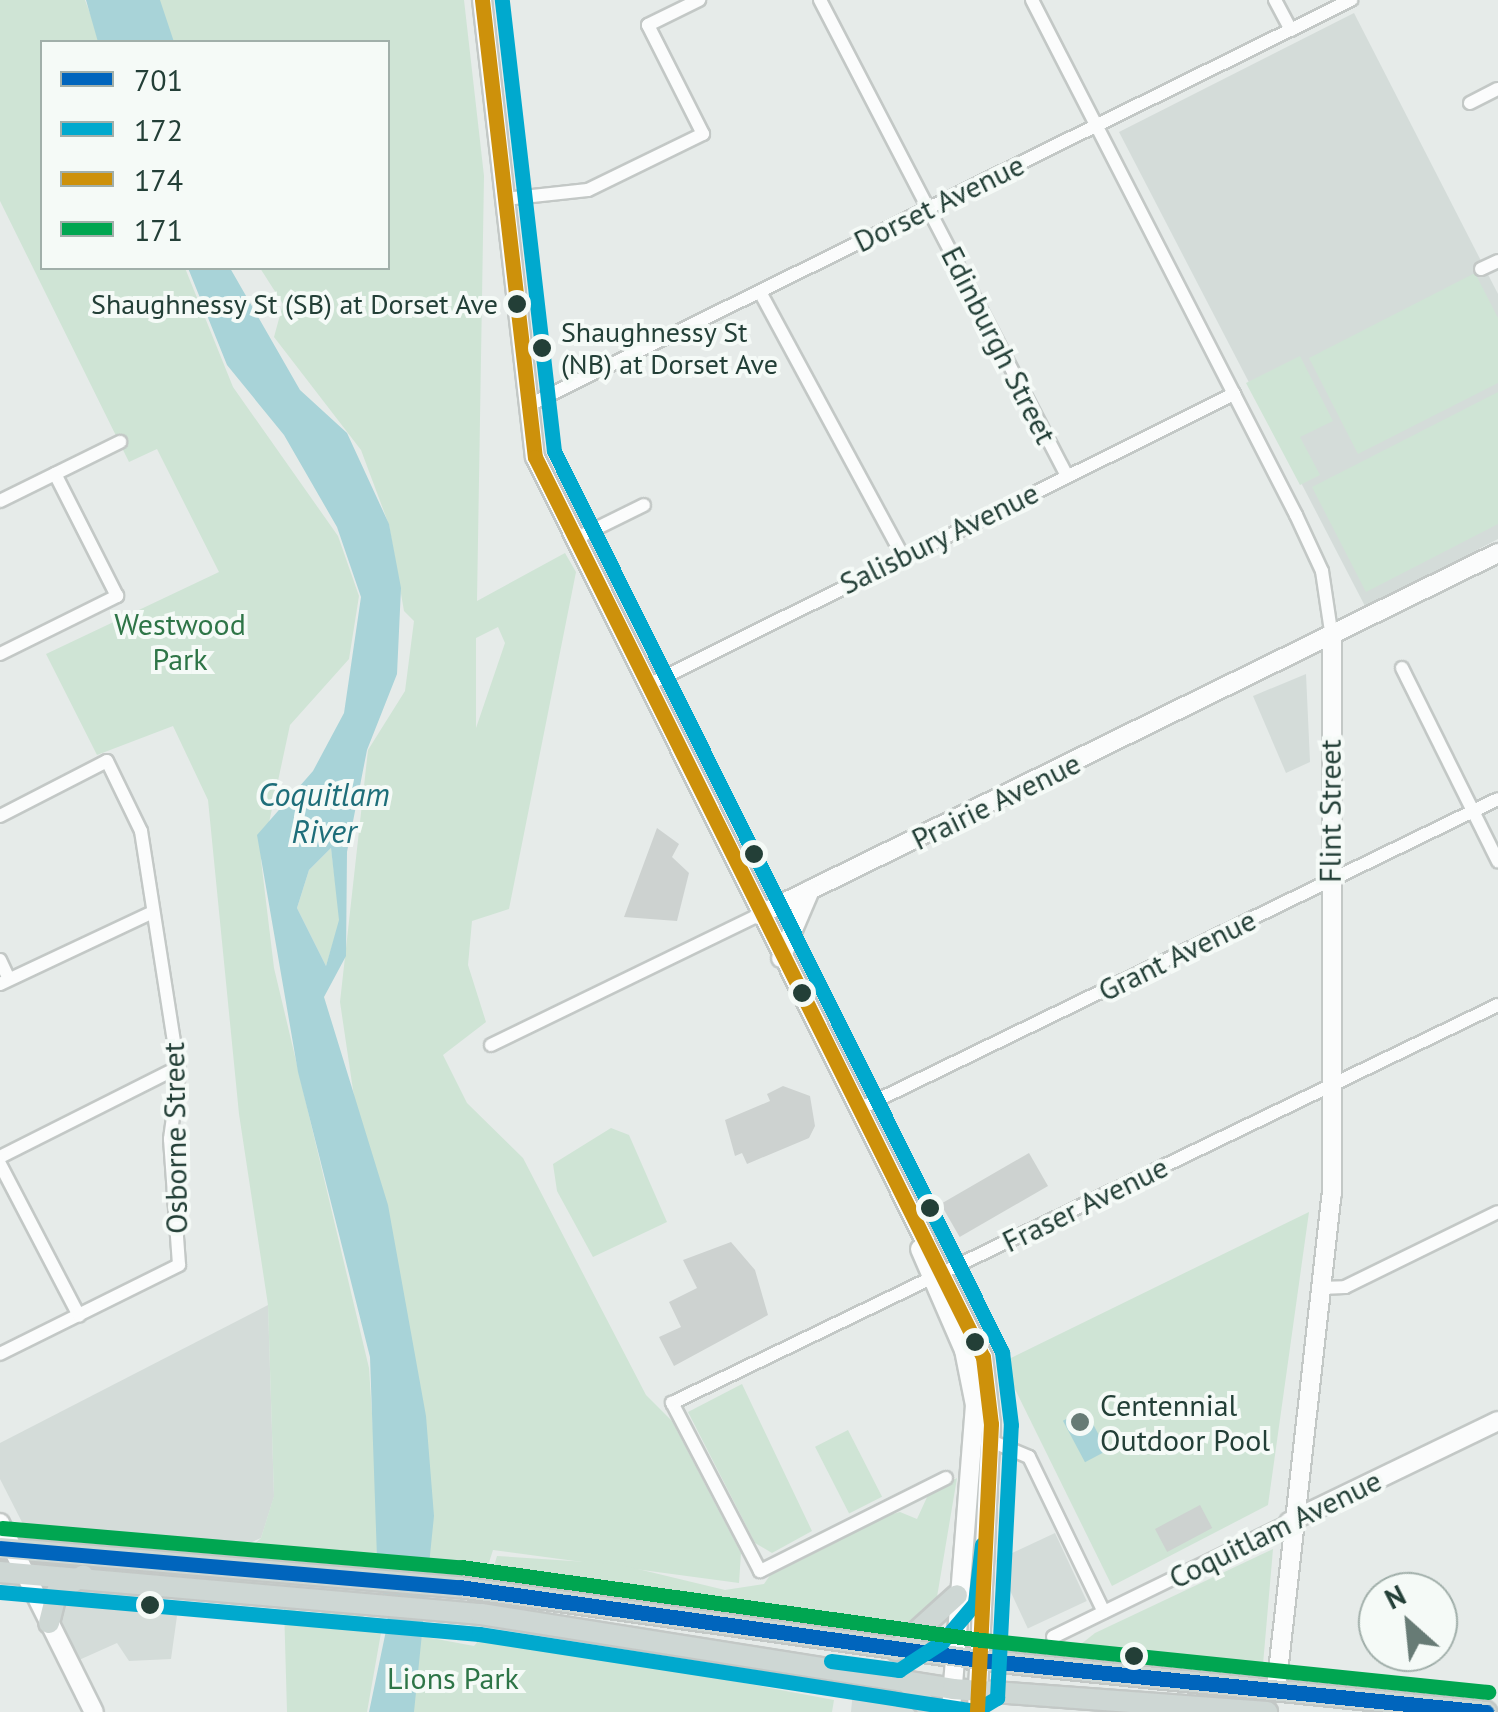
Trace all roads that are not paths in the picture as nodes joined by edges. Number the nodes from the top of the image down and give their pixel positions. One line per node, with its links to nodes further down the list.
1 (482, 0): 11 (main road)
2 (699, 0): 11 (street)
3 (820, 0): 12 (street, Edinburgh Street)
4 (1032, 0): 10 (street, Flint Street)
5 (1275, 0): 7 (street)
6 (1351, 0): 7 (street, Dorset Avenue)
7 (1291, 30): 10 (street, Dorset Avenue)
8 (1498, 88): 9 (street)
9 (1470, 103)
10 (1098, 124): 12 (street, Dorset Avenue); 16 (street, Flint Street)
11 (505, 199): 17 (main road)
12 (928, 208): 15 (street, Dorset Avenue); 20 (street, Edinburgh Street)
13 (1498, 261): 14 (street)
14 (1482, 269)
15 (760, 292): 17 (street, Dorset Avenue); 25 (street)
16 (1234, 394): 20 (street, Salisbury Avenue); 26 (street, Flint Street)
17 (527, 406): 23 (main road)
18 (120, 442): 19 (street)
19 (55, 474): 21 (street); 27 (street)
20 (1067, 476): 25 (street, Salisbury Avenue)
21 (0, 501)
22 (644, 505): 23 (street)
23 (573, 540): 29 (main road)
24 (1498, 553): 26 (main road, Prairie Avenue)
25 (902, 556): 29 (street, Salisbury Avenue)
26 (1332, 638): 34 (main road, Flint Street); 35 (main road, Prairie Avenue)
27 (0, 654)
28 (1402, 668): 31 (street)
29 (646, 686): 37 (main road)
30 (1498, 799): 31 (street, Grant Avenue)
31 (1473, 811): 33 (street); 34 (street, Grant Avenue)
32 (0, 816): 36 (street, Osborne Street)
33 (1498, 861)
34 (1329, 881): 44 (main road, Flint Street); 45 (street, Grant Avenue)
35 (810, 890): 37 (main road, Prairie Avenue); 38 (main road)
36 (151, 913): 40 (street); 43 (street, Osborne Street)
37 (759, 915): 38 (main road); 42 (street, Prairie Avenue)
38 (781, 958): 45 (main road)
39 (0, 960): 40 (street)
40 (5, 982)
41 (1498, 1004): 44 (street, Fraser Avenue)
42 (492, 1045)
43 (180, 1067): 46 (street); 50 (street, Osborne Street)
44 (1331, 1085): 48 (street, Fraser Avenue); 49 (main road, Flint Street)
45 (857, 1110): 48 (main road)
46 (0, 1161): 50 (street)
47 (1498, 1212): 49 (street)
48 (939, 1276): 53 (main road); 54 (street, Fraser Avenue); 61 (main road)
49 (1320, 1288): 55 (main road, Flint Street)
50 (79, 1316): 51 (street, Osborne Street)
51 (0, 1354)
52 (1498, 1421): 55 (main road, Coquitlam Avenue)
53 (990, 1441): 62 (street); 67 (main road)
54 (946, 1478)
55 (1289, 1522): 62 (street, Coquitlam Avenue); 70 (main road, Flint Street)
56 (0, 1523): 57 (main road)
57 (6, 1548): 59 (main road); 65 (main road)
58 (0, 1572): 59 (main road)
59 (24, 1572): 60 (main road); 63 (main road)
60 (86, 1576): 63 (main road); 68 (main road)
61 (958, 1595): 65 (main road); 66 (main road)
62 (1104, 1612): 64 (street, Coquitlam Avenue)
63 (50, 1623): 73 (main road)
64 (1053, 1637)
65 (896, 1650): 66 (main road)
66 (955, 1656): 67 (main road); 69 (main road)
67 (980, 1660): 70 (main road); 72 (main road)
68 (908, 1683): 69 (main road); 74 (main road)
69 (953, 1689): 72 (main road); 75 (main road)
70 (1276, 1690): 78 (main road)
71 (1044, 1696): 72 (main road); 76 (main road); 77 (main road)
72 (978, 1702)
73 (94, 1712)
74 (931, 1712)
75 (951, 1712)
76 (1021, 1712)
77 (1267, 1712)
78 (1486, 1712)

